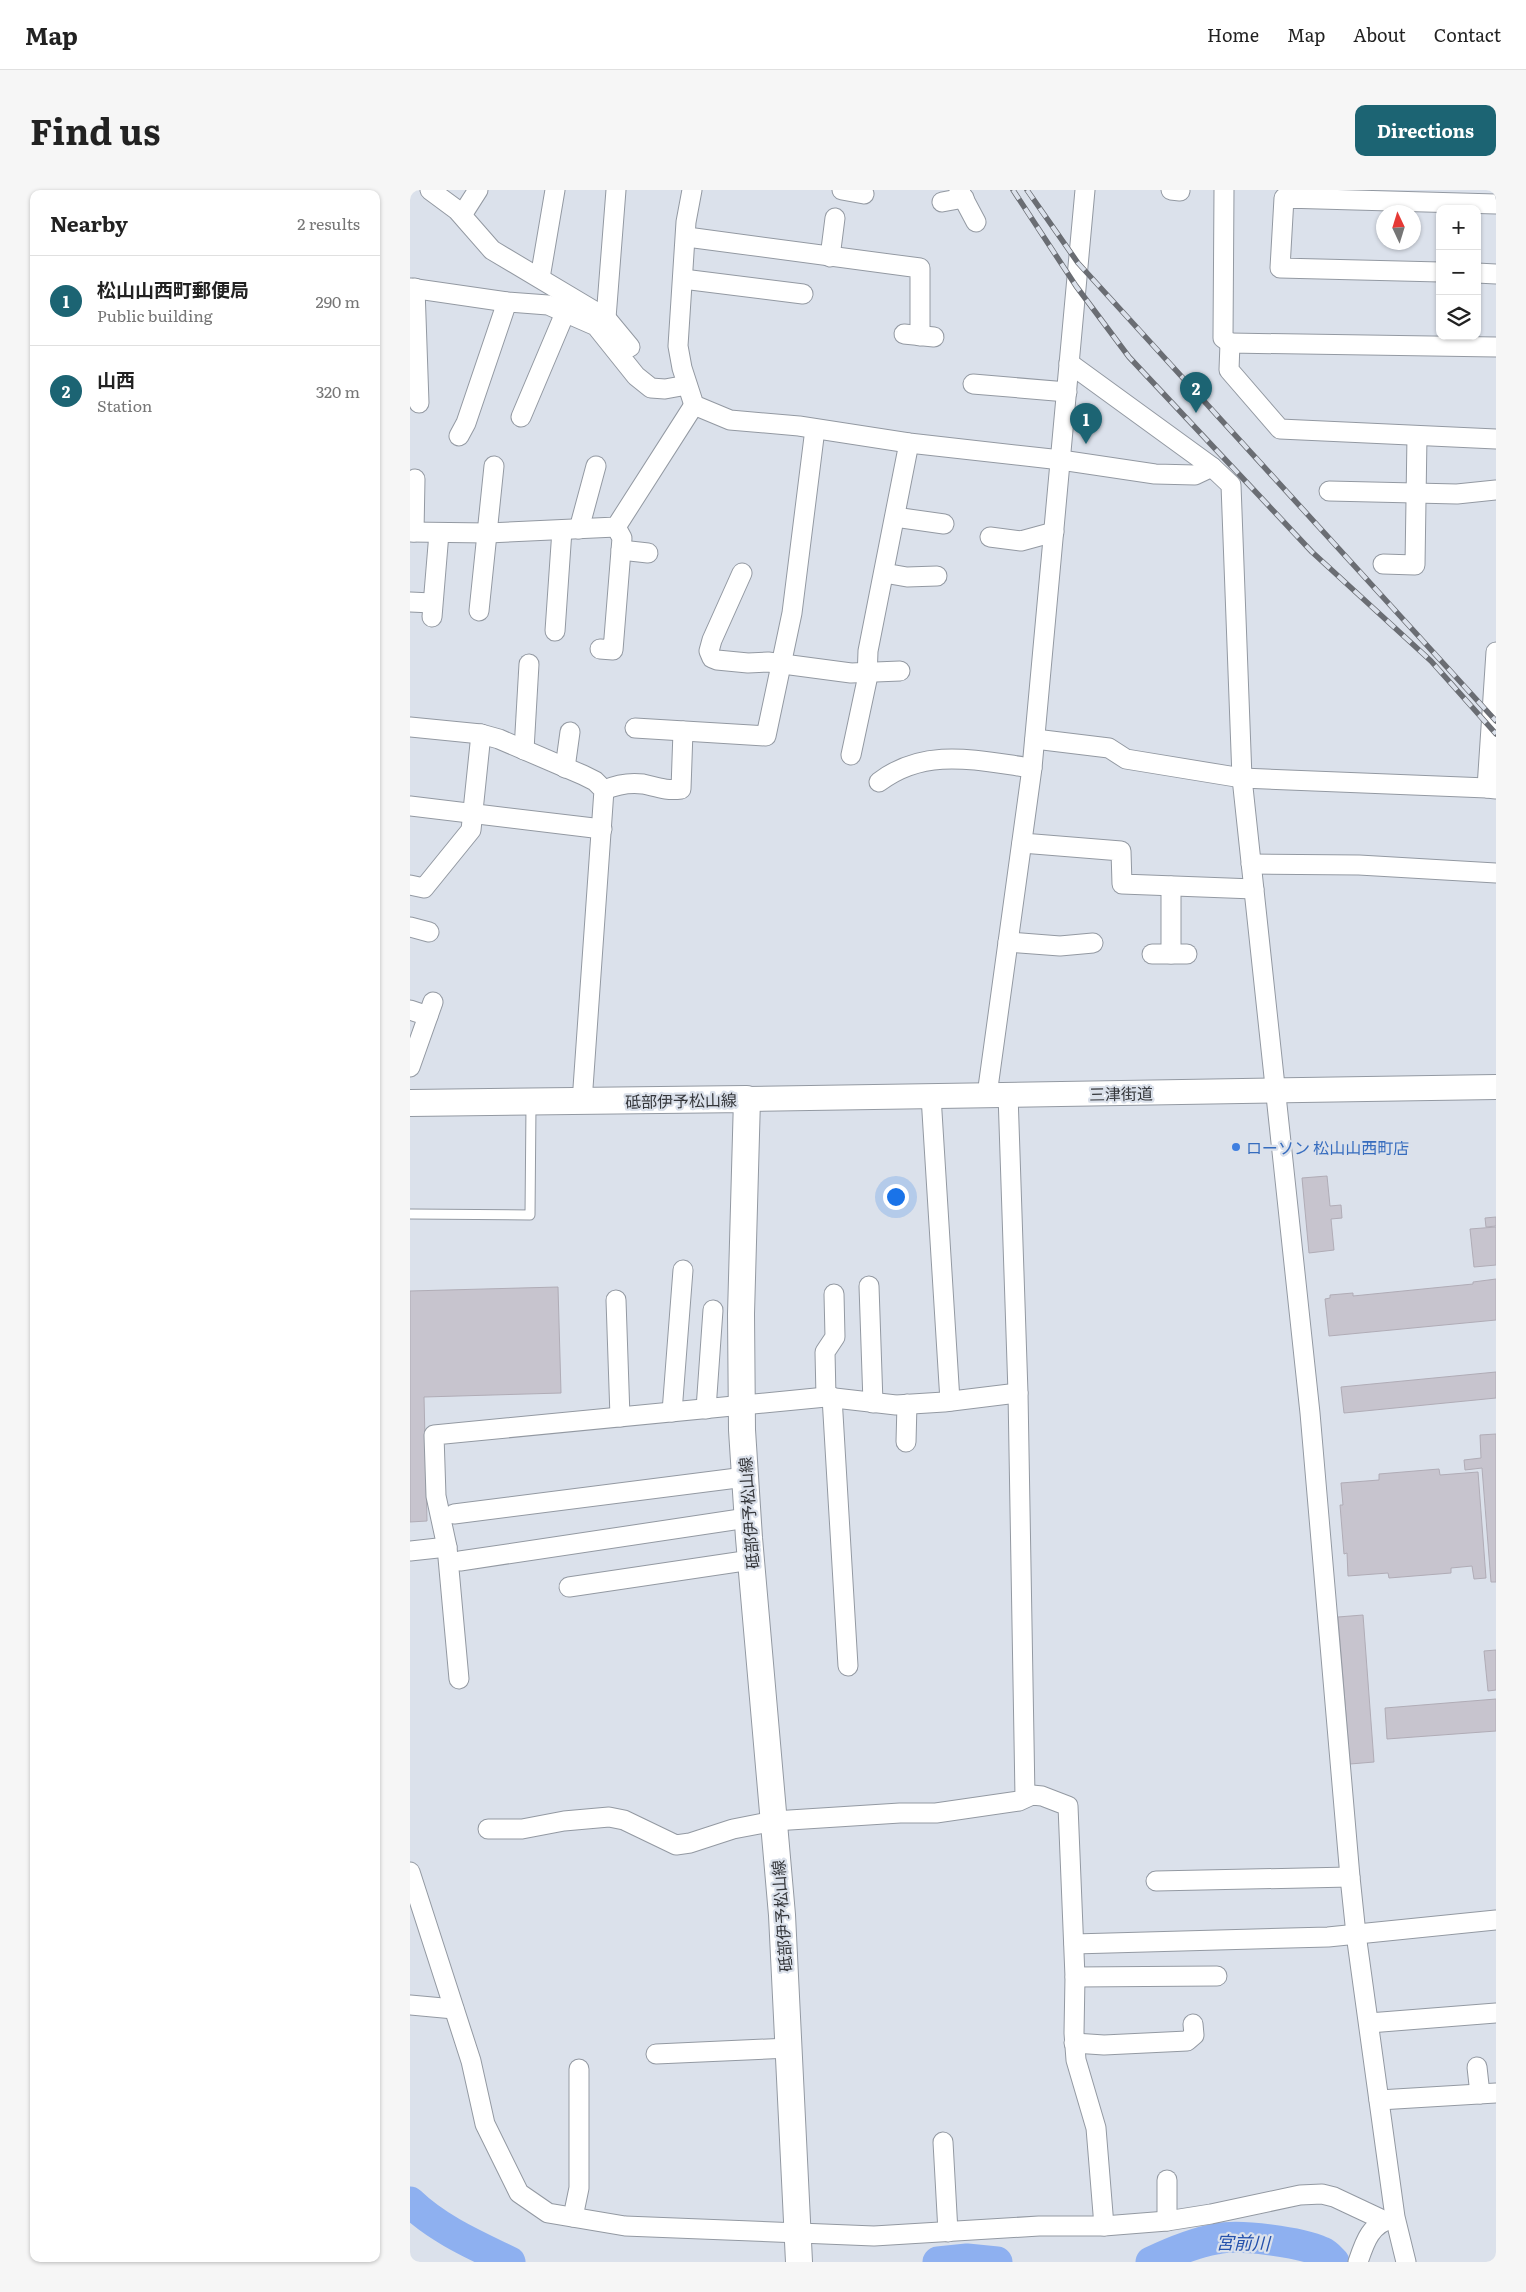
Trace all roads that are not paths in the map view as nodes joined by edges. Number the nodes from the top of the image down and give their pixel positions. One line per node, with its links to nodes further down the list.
1 (430, 190): 13 (street)
2 (478, 190): 13 (street)
3 (555, 190): 21 (street)
4 (616, 190): 27 (street)
5 (692, 190): 16 (street)
6 (842, 190): 9 (street)
7 (1085, 190): 32 (street)
8 (1224, 190): 29 (street)
9 (864, 194)
10 (962, 194): 11 (street); 15 (street)
11 (942, 202)
12 (1496, 204): 18 (street)
13 (462, 215): 21 (street)
14 (835, 218): 17 (street)
15 (976, 222)
16 (687, 237): 17 (street); 22 (street)
17 (830, 256): 28 (street)
18 (1436, 272)
19 (1481, 274): 20 (street)
20 (1496, 274)
21 (540, 278): 27 (street)
22 (682, 279): 24 (street); 34 (street)
23 (413, 288): 25 (street); 36 (street)
24 (804, 294)
25 (507, 302): 26 (street); 40 (street)
26 (565, 312): 34 (street); 38 (street)
27 (606, 318): 30 (street)
28 (919, 336)
29 (1230, 343): 31 (street); 41 (street)
30 (630, 347)
31 (1496, 347)
32 (1069, 363): 35 (street); 47 (street)
33 (973, 384): 35 (street)
34 (688, 385): 37 (street)
35 (1066, 392): 44 (street)
36 (419, 403)
37 (694, 404): 39 (street); 54 (street)
38 (521, 417)
39 (815, 428): 43 (street); 73 (street)
40 (460, 436)
41 (1418, 436): 42 (street); 51 (street)
42 (1496, 439)
43 (910, 443): 44 (street); 52 (street)
44 (1061, 460): 47 (street); 57 (street)
45 (494, 466): 59 (street)
46 (596, 466): 55 (street)
47 (1212, 467): 86 (street)
48 (415, 479): 56 (street)
49 (1496, 490): 51 (street)
50 (1329, 491): 51 (street)
51 (1416, 492): 63 (street)
52 (895, 517): 53 (street); 65 (street)
53 (944, 524)
54 (616, 527): 55 (street); 61 (street)
55 (570, 529): 59 (street); 69 (street)
56 (412, 532): 58 (street)
57 (1054, 532): 60 (street); 81 (street)
58 (439, 533): 59 (street); 67 (street)
59 (488, 533): 68 (street)
60 (990, 537)
61 (621, 550): 62 (street); 70 (street)
62 (648, 553)
63 (1383, 564)
64 (742, 573): 73 (street)
65 (884, 573): 66 (street); 75 (street)
66 (937, 576)
67 (410, 602)
68 (479, 611)
69 (555, 631)
70 (600, 649)
71 (1496, 652): 88 (street)
72 (529, 664): 82 (street)
73 (782, 664): 75 (street); 78 (street)
74 (900, 670): 75 (street)
75 (868, 672): 83 (street)
76 (410, 727): 80 (street)
77 (635, 728): 78 (street)
78 (683, 731): 89 (street)
79 (570, 732): 84 (street)
80 (481, 734): 82 (street); 91 (street)
81 (1035, 739): 85 (street); 86 (street)
82 (524, 750): 84 (street)
83 (851, 755)
84 (566, 768): 89 (street)
85 (1032, 768): 87 (street); 93 (street)
86 (1242, 778): 88 (street); 94 (street)
87 (879, 782)
88 (1491, 789)
89 (604, 790): 92 (street)
90 (410, 806): 91 (street)
91 (473, 814): 92 (street); 96 (street)
92 (602, 829): 112 (street)
93 (1022, 843): 97 (street); 101 (street)
94 (1251, 864): 95 (street); 98 (street)
95 (1496, 874)
96 (410, 885)
97 (1171, 886): 98 (street); 103 (street)
98 (1254, 889): 107 (street)
99 (410, 927): 100 (street)
100 (430, 932)
101 (1008, 942): 102 (street); 108 (street)
102 (1093, 943)
103 (1152, 954)
104 (410, 1010): 105 (street)
105 (410, 1067)
106 (1496, 1087): 107 (street, 三津街道)
107 (1274, 1090): 108 (street, 三津街道); 143 (street)
108 (998, 1094): 109 (street, 三津街道); 120 (street)
109 (931, 1096): 110 (street, 三津街道); 122 (street)
110 (747, 1099): 112 (main road, 砥部伊予松山線); 125 (main road, 砥部伊予松山線)
111 (531, 1102): 112 (main road, 砥部伊予松山線); 113 (main road, 砥部伊予松山線); 114 (lane)
112 (582, 1102)
113 (410, 1103)
114 (410, 1214)
115 (683, 1270): 127 (street)
116 (869, 1286): 123 (street)
117 (834, 1294): 121 (street)
118 (618, 1300): 128 (street)
119 (713, 1310): 126 (street)
120 (1018, 1393): 122 (street); 139 (street)
121 (829, 1397): 123 (street); 125 (street); 137 (street)
122 (950, 1401): 124 (street)
123 (874, 1403): 124 (street)
124 (906, 1404): 129 (street)
125 (742, 1406): 126 (street); 130 (main road, 砥部伊予松山線)
126 (706, 1409): 127 (street)
127 (672, 1412): 128 (street)
128 (620, 1417): 134 (street)
129 (906, 1442)
130 (745, 1478): 131 (street); 132 (main road, 砥部伊予松山線)
131 (454, 1514)
132 (747, 1518): 134 (street); 135 (main road, 砥部伊予松山線)
133 (410, 1552): 134 (street)
134 (457, 1559): 138 (street)
135 (751, 1560): 136 (street); 140 (main road, 砥部伊予松山線)
136 (568, 1587)
137 (842, 1655)
138 (459, 1679)
139 (1025, 1797): 140 (street); 147 (street)
140 (774, 1821): 141 (street); 156 (main road, 砥部伊予松山線)
141 (488, 1829)
142 (410, 1872): 151 (street)
143 (1350, 1877): 144 (street); 146 (street)
144 (1156, 1881)
145 (1496, 1920): 146 (street)
146 (1356, 1934): 147 (street); 154 (street)
147 (1074, 1944): 149 (street)
148 (1217, 1976): 149 (street)
149 (1075, 1977): 155 (street)
150 (410, 2005): 151 (street)
151 (454, 2009): 164 (street)
152 (1496, 2012): 154 (street)
153 (1193, 2024): 155 (street)
154 (1368, 2024): 161 (street)
155 (1074, 2043): 167 (street)
156 (789, 2048): 157 (street); 169 (main road, 砥部伊予松山線)
157 (656, 2054)
158 (1477, 2067): 160 (street)
159 (580, 2069): 164 (street)
160 (1488, 2093): 161 (street)
161 (1379, 2100): 165 (street)
162 (945, 2142): 168 (street)
163 (1167, 2180): 166 (street)
164 (573, 2217): 169 (street)
165 (1389, 2219): 166 (street); 171 (street); 172 (street)
166 (1167, 2221): 167 (street)
167 (1104, 2226): 168 (street)
168 (948, 2232): 169 (street)
169 (797, 2234): 170 (main road, 砥部伊予松山線)
170 (799, 2262)
171 (1358, 2262)
172 (1406, 2262)

